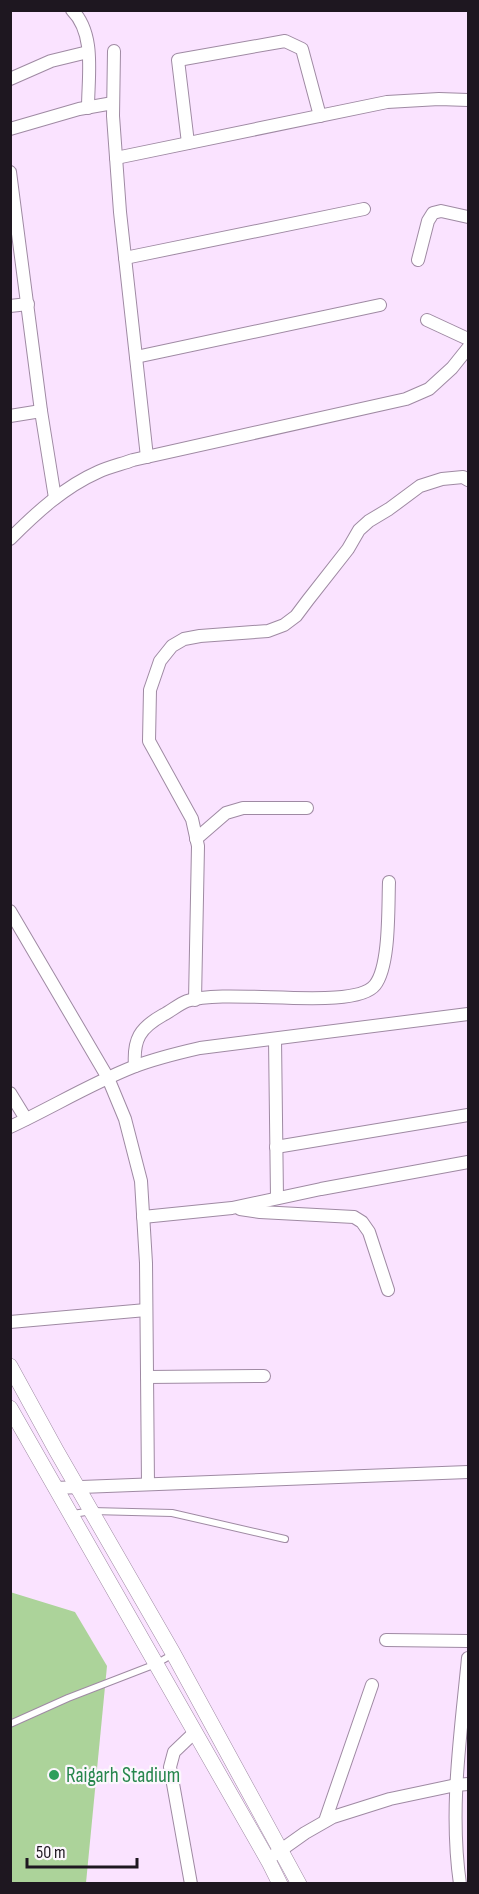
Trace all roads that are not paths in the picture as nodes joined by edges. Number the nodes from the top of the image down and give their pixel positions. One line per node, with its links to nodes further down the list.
1 (76, 11): 3 (street)
2 (114, 51): 6 (street)
3 (88, 52): 4 (street); 7 (street)
4 (10, 79)
5 (468, 100): 8 (street)
6 (114, 103): 7 (street); 11 (street)
7 (88, 108): 9 (street)
8 (320, 116): 10 (street); 10 (street)
9 (10, 129)
10 (188, 143): 11 (street)
11 (116, 158): 16 (street)
12 (10, 172): 13 (street)
13 (12, 198): 18 (street)
14 (364, 208): 16 (street)
15 (468, 217): 17 (street)
16 (125, 258): 24 (street)
17 (418, 260)
18 (28, 304): 20 (street); 25 (street)
19 (380, 305): 24 (street)
20 (10, 306)
21 (427, 320): 22 (street)
22 (468, 339)
23 (468, 348): 27 (street)
24 (136, 357): 27 (street)
25 (41, 411): 26 (street); 29 (street)
26 (10, 416)
27 (147, 457): 29 (street)
28 (468, 480): 32 (street)
29 (55, 498): 30 (street)
30 (10, 539)
31 (307, 808): 32 (street)
32 (196, 839): 35 (street)
33 (389, 882): 35 (street)
34 (10, 910): 39 (street)
35 (195, 1000): 38 (street)
36 (468, 1014): 37 (street)
37 (274, 1039): 38 (street); 44 (street)
38 (135, 1066): 39 (street)
39 (108, 1078): 42 (street); 48 (street)
40 (10, 1093): 42 (street)
41 (468, 1115): 44 (street)
42 (26, 1119): 43 (street)
43 (10, 1127)
44 (276, 1147): 46 (street)
45 (468, 1162): 46 (street)
46 (277, 1198): 47 (street)
47 (232, 1208): 48 (street); 49 (street)
48 (143, 1217): 50 (street)
49 (388, 1290)
50 (146, 1310): 51 (street); 54 (street)
51 (10, 1322)
52 (12, 1374): 58 (street)
53 (264, 1376): 54 (street)
54 (147, 1377): 57 (street)
55 (10, 1408): 59 (street)
56 (468, 1472): 57 (street)
57 (148, 1484): 58 (street)
58 (77, 1486): 59 (street); 60 (street)
59 (56, 1488): 61 (street)
60 (92, 1511): 61 (lane); 62 (lane); 65 (street)
61 (70, 1514): 67 (street)
62 (285, 1539)
63 (386, 1640): 64 (street)
64 (468, 1641)
65 (173, 1653): 67 (lane); 73 (street)
66 (468, 1658): 71 (street)
67 (156, 1664): 69 (lane); 70 (street)
68 (372, 1685): 72 (street)
69 (10, 1724)
70 (195, 1732): 74 (street); 75 (street)
71 (462, 1784): 72 (street); 78 (street)
72 (325, 1821): 73 (street)
73 (281, 1850): 74 (street); 77 (street)
74 (268, 1859): 76 (street)
75 (191, 1884)
76 (280, 1884)
77 (299, 1884)
78 (460, 1884)

